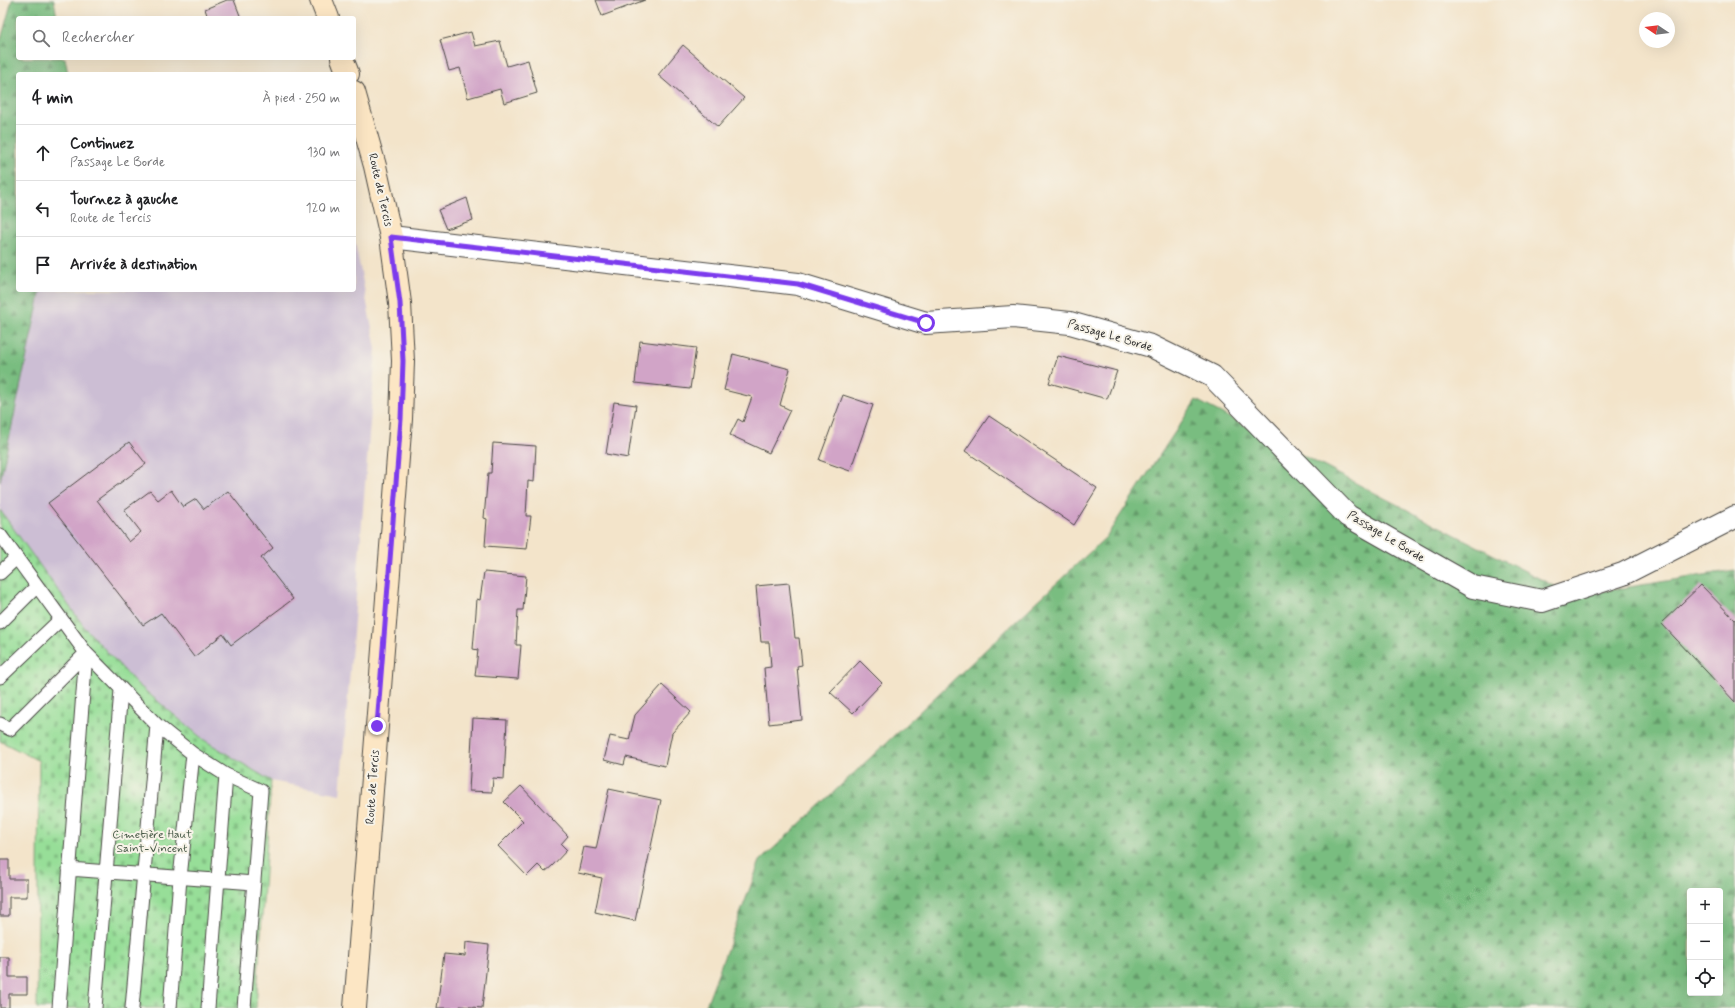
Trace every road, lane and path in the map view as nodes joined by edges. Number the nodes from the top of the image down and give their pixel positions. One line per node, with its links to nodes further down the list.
1 (321, 0): 2 (main road)
2 (327, 16)
3 (343, 60): 4 (main road)
4 (347, 72)
5 (356, 99): 6 (main road, Route de Tercis)
6 (391, 237): 7 (street, Passage Le Borde); 33 (main road, Route de Tercis)
7 (1735, 517)
8 (0, 535): 9 (lane)
9 (16, 558): 10 (lane); 11 (lane)
10 (0, 573)
11 (37, 586): 12 (lane); 13 (lane)
12 (62, 619): 14 (lane); 15 (lane)
13 (0, 623)
14 (86, 653): 16 (lane); 17 (lane); 21 (lane)
15 (0, 677)
16 (121, 690): 18 (lane); 22 (lane)
17 (0, 724)
18 (157, 725): 19 (lane); 23 (lane)
19 (193, 754): 20 (lane); 24 (lane)
20 (226, 775): 25 (lane); 26 (lane)
21 (70, 870): 22 (lane); 27 (lane)
22 (106, 873): 23 (lane); 28 (lane)
23 (143, 875): 24 (lane); 29 (lane)
24 (180, 878): 25 (lane); 30 (lane)
25 (217, 881): 26 (lane); 31 (lane)
26 (254, 883): 32 (lane)
27 (59, 1008)
28 (95, 1008)
29 (132, 1008)
30 (170, 1008)
31 (208, 1008)
32 (244, 1008)
33 (355, 1008)

